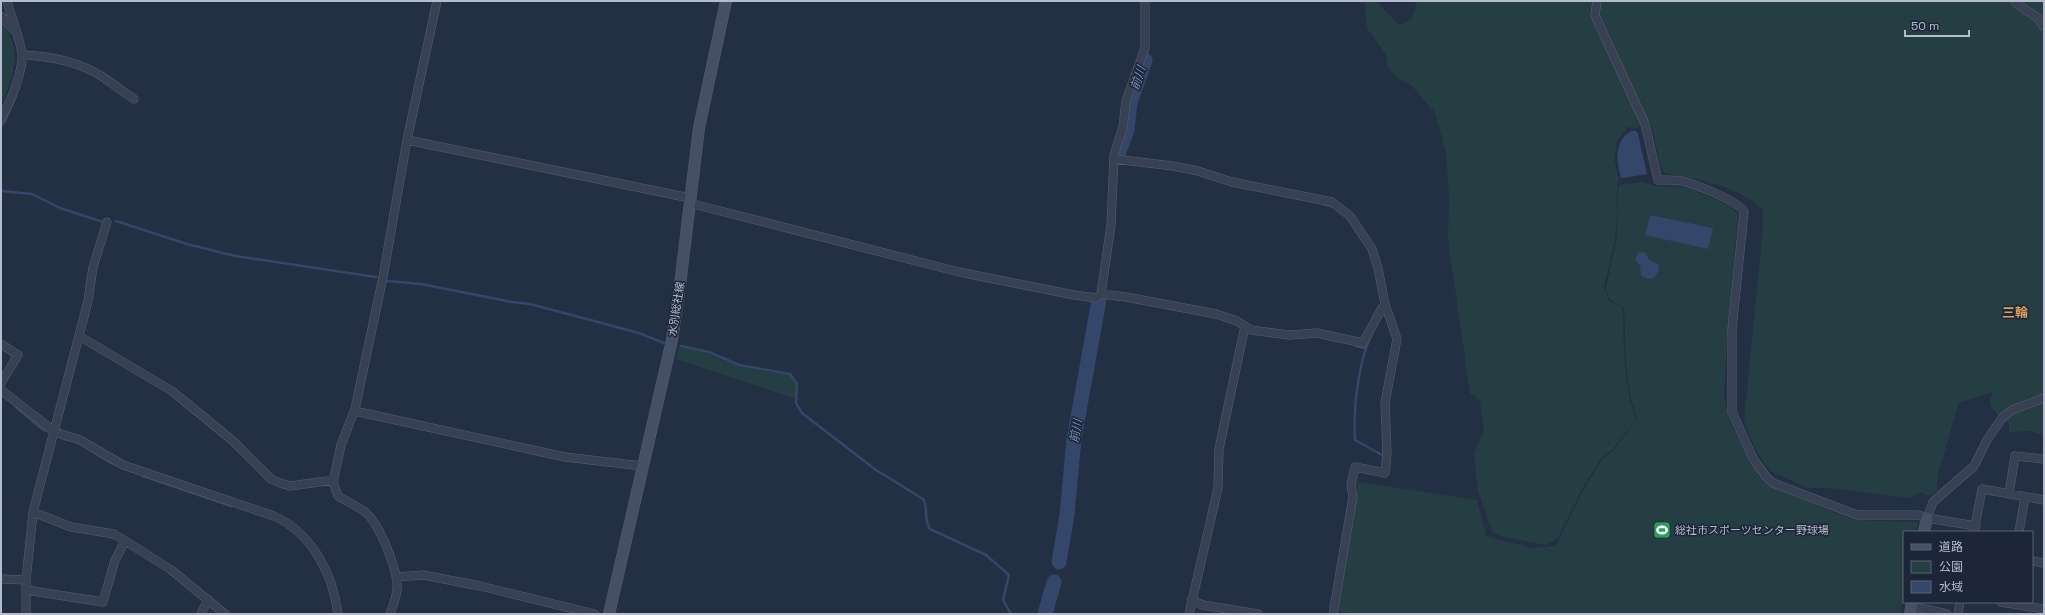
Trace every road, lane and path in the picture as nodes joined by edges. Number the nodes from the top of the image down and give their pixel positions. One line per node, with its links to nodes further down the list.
1 (7, 1): 9 (street)
2 (437, 1): 13 (street)
3 (726, 1): 15 (main road, 水別総社線)
4 (1145, 1): 14 (street)
5 (1597, 1): 34 (street)
6 (2015, 1): 8 (street)
7 (1, 16): 9 (street)
8 (2044, 27)
9 (15, 32): 10 (street)
10 (22, 55): 11 (street); 12 (street)
11 (134, 98)
12 (1, 117)
13 (407, 140): 15 (street); 25 (street)
14 (1114, 159): 17 (street); 60 (street)
15 (690, 201): 17 (street); 28 (main road, 水別総社線)
16 (107, 222): 20 (street)
17 (1101, 294): 19 (street)
18 (1382, 308): 19 (street)
19 (1245, 326): 46 (street)
20 (79, 336): 26 (street); 29 (street)
21 (1, 344): 22 (street)
22 (1, 383)
23 (1, 390): 26 (street)
24 (2044, 398): 34 (street)
25 (355, 410): 28 (street); 29 (street)
26 (54, 434): 33 (street); 54 (street)
27 (2044, 459): 30 (street)
28 (642, 466): 57 (main road, 水別総社線)
29 (334, 480): 41 (street)
30 (2009, 494): 31 (street); 35 (street)
31 (2025, 497): 32 (street); 37 (street)
32 (2044, 500)
33 (33, 512): 38 (street); 43 (street)
34 (1927, 518): 35 (street); 36 (main road)
35 (1975, 529)
36 (1924, 531)
37 (2018, 531)
38 (125, 541): 44 (street); 45 (street)
39 (2033, 561): 40 (street)
40 (2044, 563)
41 (396, 577): 55 (street); 56 (street)
42 (1, 579): 43 (street)
43 (26, 580): 44 (street)
44 (26, 590): 51 (street)
45 (208, 599): 52 (street); 53 (street)
46 (1191, 600): 58 (street); 59 (street)
47 (1960, 603): 62 (street)
48 (2007, 603): 50 (street)
49 (1911, 607): 61 (street)
50 (2044, 609)
51 (26, 614)
52 (201, 614)
53 (225, 614)
54 (338, 614)
55 (390, 614)
56 (595, 614)
57 (609, 614)
58 (1189, 614)
59 (1258, 614)
60 (1333, 614)
61 (1946, 614)
62 (1958, 614)

